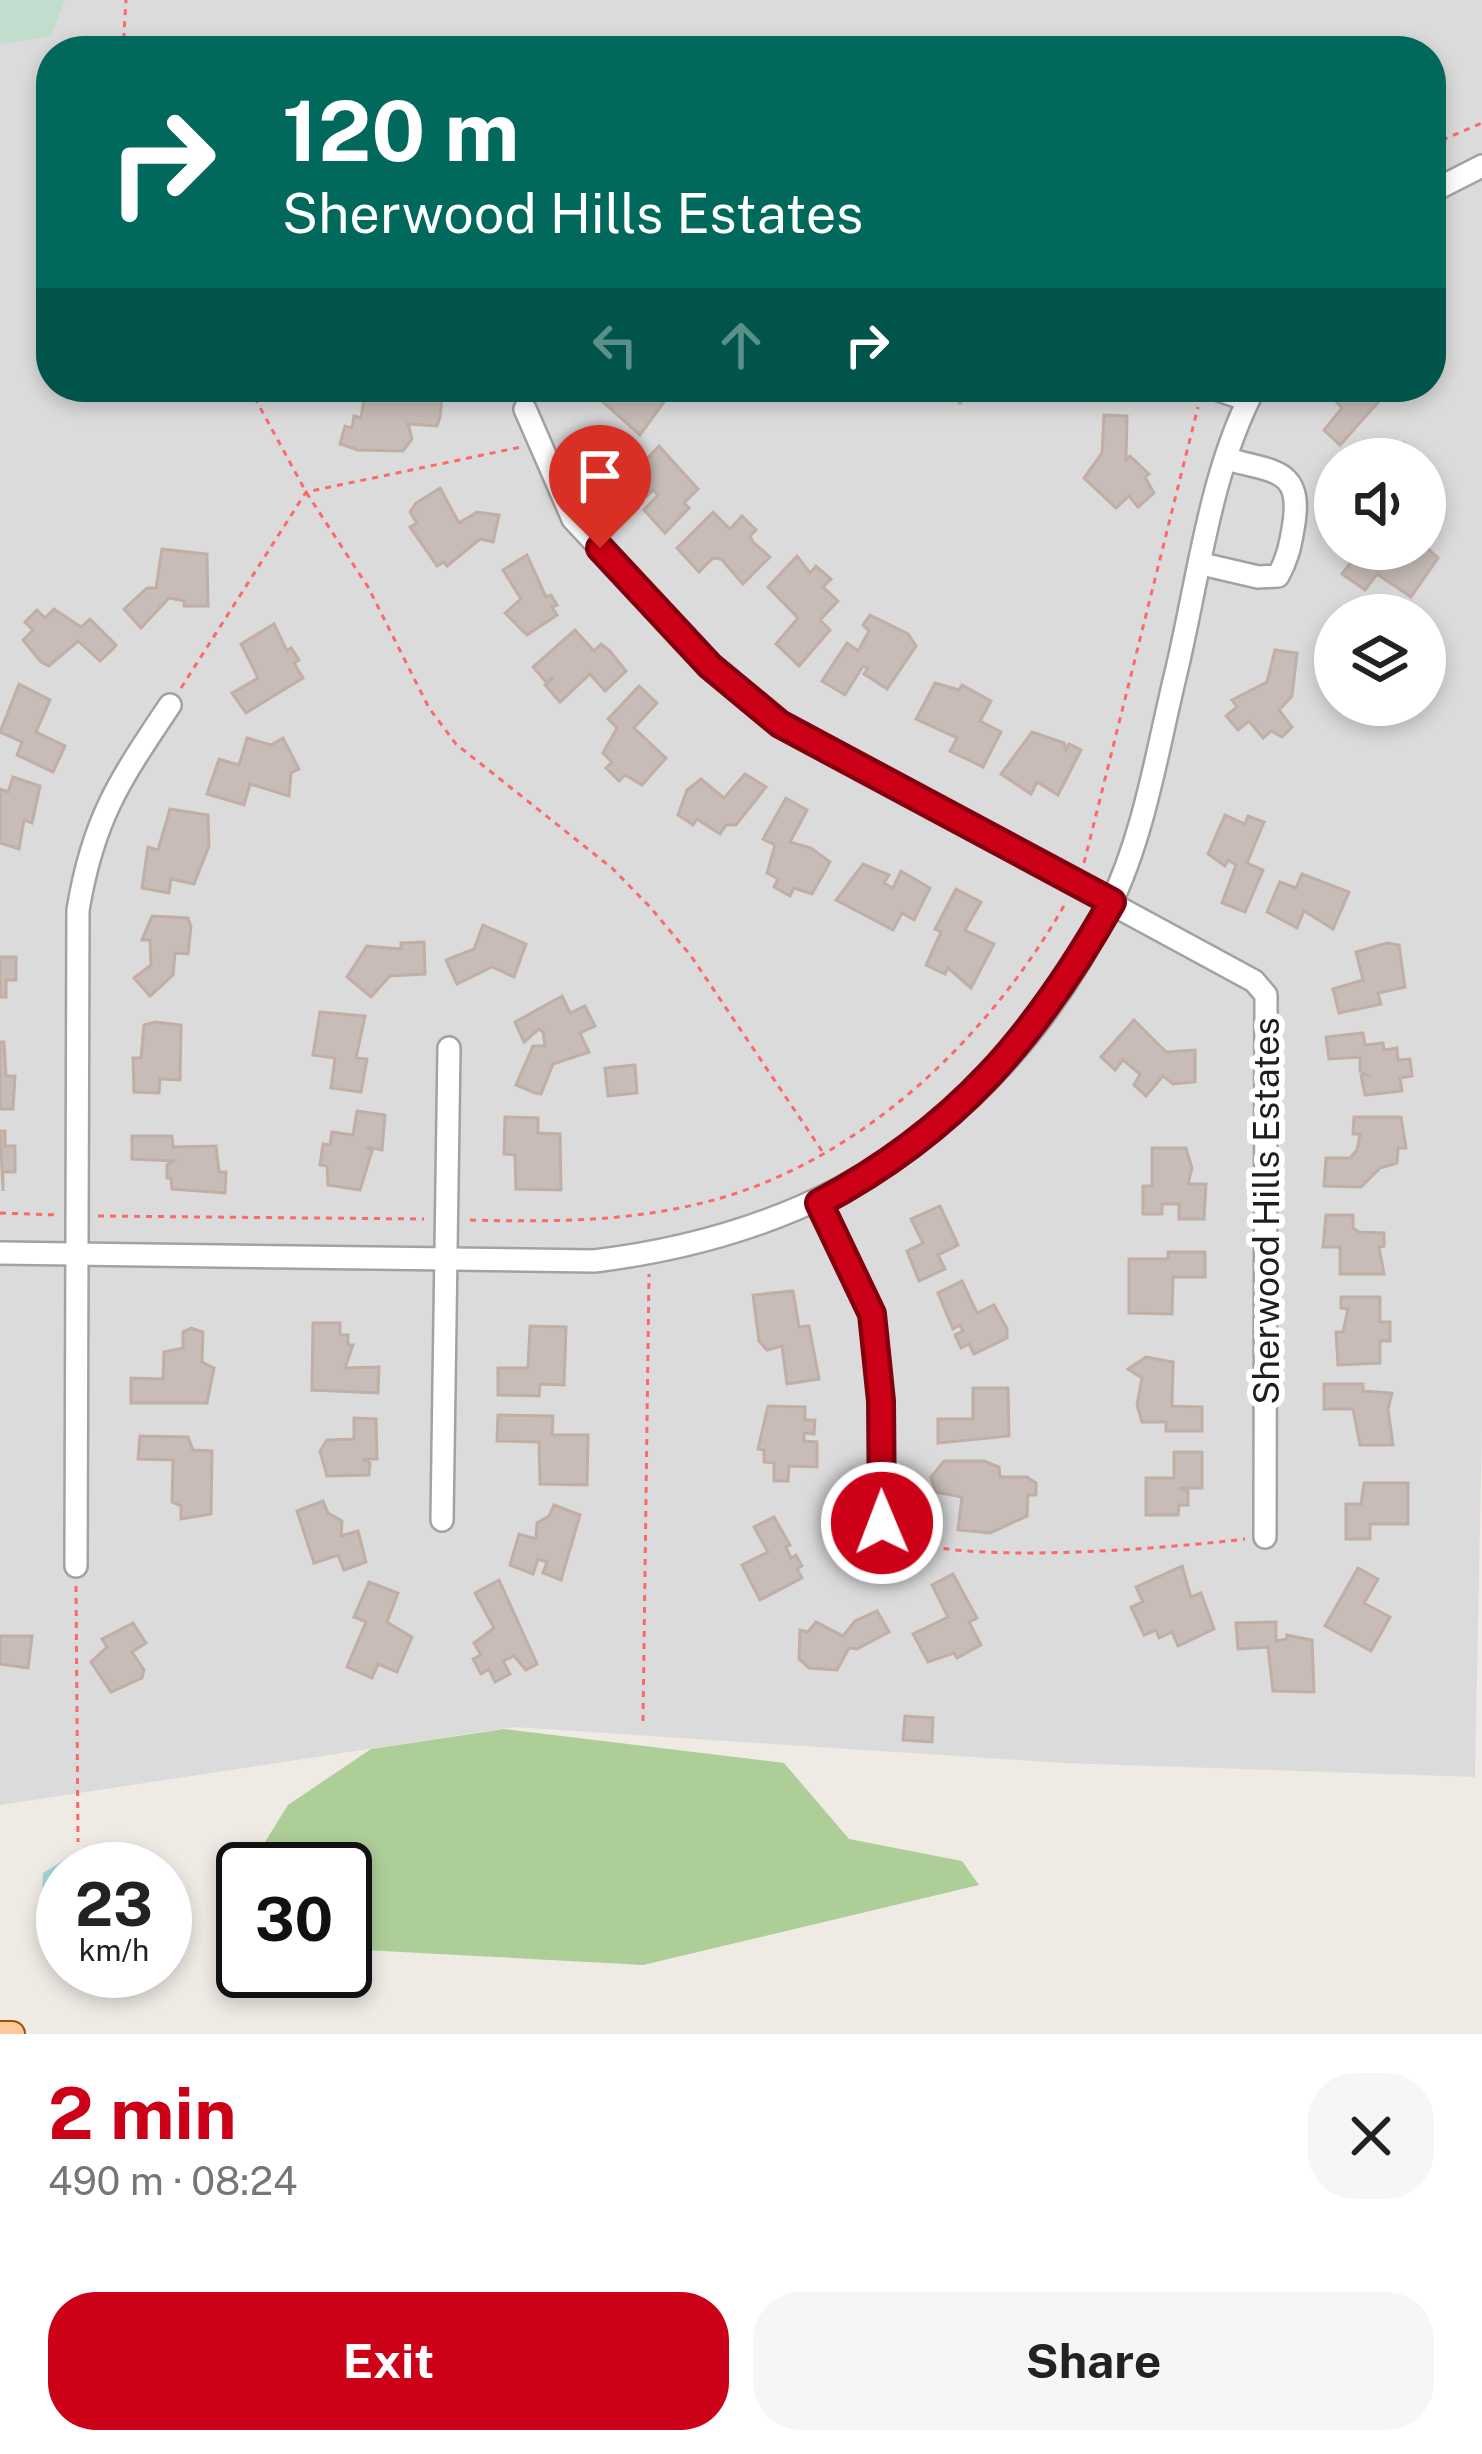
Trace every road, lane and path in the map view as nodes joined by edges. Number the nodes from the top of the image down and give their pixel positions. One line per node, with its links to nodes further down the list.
1 (126, 0): 2 (path)
2 (124, 36)
3 (1482, 122): 4 (path)
4 (1446, 138)
5 (1482, 166): 6 (street)
6 (1446, 184)
7 (257, 402): 13 (path)
8 (1203, 402): 16 (path)
9 (1248, 402): 12 (street)
10 (525, 409): 11 (street, Sherwood Hills Estates)
11 (540, 443): 13 (path); 18 (street, Sherwood Hills Estates)
12 (1226, 459): 14 (street); 14 (street)
13 (306, 492): 15 (path); 20 (path)
14 (1202, 564): 18 (street)
15 (170, 705): 29 (street)
16 (1082, 870)
17 (1070, 895): 20 (path)
18 (1112, 902): 21 (street); 33 (street, Sherwood Hills Estates)
19 (449, 1048): 30 (street)
20 (823, 1153): 26 (path)
21 (819, 1203): 28 (street); 32 (street)
22 (0, 1213): 23 (path)
23 (58, 1215)
24 (86, 1216): 25 (path)
25 (429, 1219)
26 (455, 1220)
27 (0, 1253): 29 (street)
28 (650, 1255): 30 (street); 35 (path)
29 (74, 1256): 30 (street); 34 (street)
30 (446, 1263): 31 (street)
31 (442, 1520)
32 (882, 1523): 33 (path)
33 (1265, 1537)
34 (76, 1566): 36 (path)
35 (643, 1721)
36 (78, 1842)
37 (0, 2034): 38 (main road)
38 (12, 2034)

